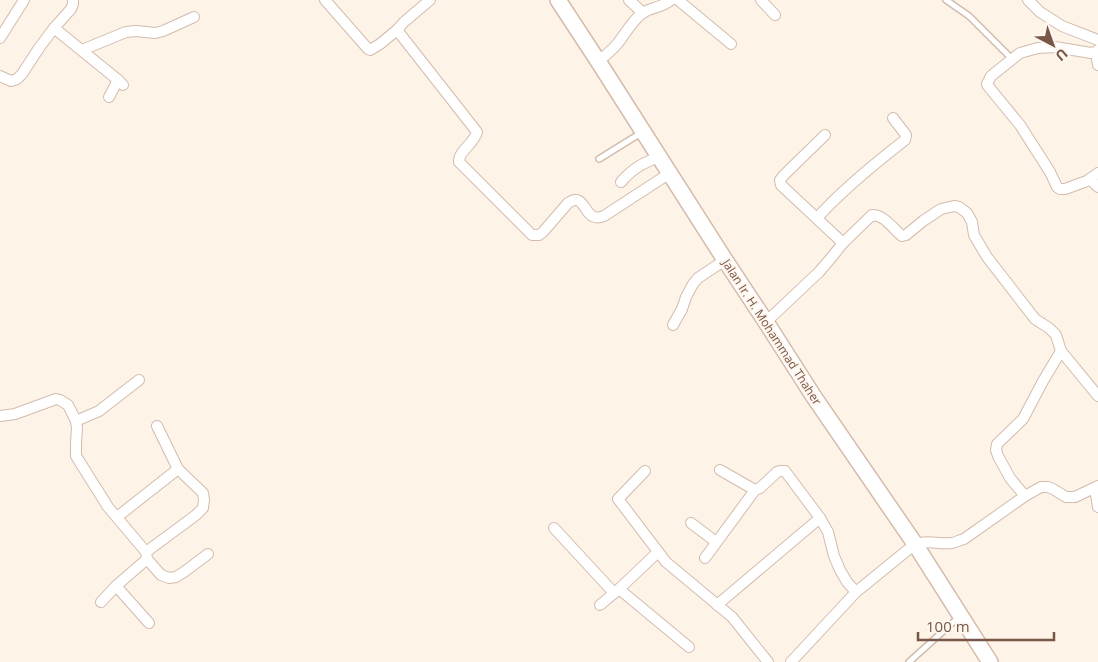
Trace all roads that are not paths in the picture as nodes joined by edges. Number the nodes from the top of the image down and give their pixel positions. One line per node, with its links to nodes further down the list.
1 (24, 0): 17 (street)
2 (73, 0): 15 (street)
3 (325, 0): 16 (street)
4 (430, 0): 16 (street)
5 (558, 0): 23 (main road, Jalan Ir. H. Mohammad Thaher)
6 (629, 0): 12 (street)
7 (671, 0): 12 (street)
8 (678, 0): 19 (street)
9 (761, 0): 13 (street)
10 (946, 0): 22 (lane)
11 (1028, 0): 18 (street)
12 (643, 13): 23 (street)
13 (776, 15)
14 (194, 17): 20 (street)
15 (54, 28): 20 (street); 25 (street)
16 (396, 30): 32 (street)
17 (0, 38)
18 (1098, 40)
19 (731, 44)
20 (82, 50): 26 (street)
21 (1097, 51): 22 (street); 24 (street)
22 (1013, 59): 33 (street)
23 (598, 61): 28 (main road, Jalan Ir. H. Mohammad Thaher)
24 (1098, 65)
25 (0, 76)
26 (109, 96)
27 (893, 118): 35 (street)
28 (643, 132): 30 (main road, Jalan Ir. H. Mohammad Thaher); 31 (lane)
29 (825, 135): 35 (street)
30 (659, 157): 32 (main road, Jalan Ir. H. Mohammad Thaher); 34 (street)
31 (599, 159)
32 (670, 173): 37 (main road, Jalan Ir. H. Mohammad Thaher)
33 (1095, 180)
34 (621, 182)
35 (817, 218): 36 (street)
36 (844, 243): 38 (street); 40 (street)
37 (725, 260): 38 (main road, Jalan Ir. H. Mohammad Thaher); 39 (street)
38 (766, 322): 58 (main road, Jalan Ir. H. Mohammad Thaher)
39 (673, 325)
40 (1061, 351): 42 (street); 51 (street)
41 (139, 380): 44 (street)
42 (1098, 396)
43 (0, 416): 44 (street)
44 (76, 421): 53 (street)
45 (157, 426): 46 (street)
46 (178, 470): 53 (street); 61 (street)
47 (645, 470): 59 (street)
48 (720, 470): 50 (street)
49 (1096, 487): 51 (street); 52 (street)
50 (755, 490): 54 (street); 57 (street)
51 (1025, 496): 58 (street)
52 (1098, 507)
53 (117, 517): 61 (street)
54 (820, 518): 65 (street); 68 (street)
55 (691, 524): 57 (street)
56 (554, 528): 64 (street)
57 (716, 542): 62 (street)
58 (915, 544): 65 (street); 69 (main road, Jalan Ir. H. Mohammad Thaher)
59 (658, 552): 64 (street); 68 (street)
60 (208, 554): 61 (street)
61 (146, 555): 63 (street)
62 (705, 558)
63 (116, 586): 66 (street); 70 (street)
64 (617, 591): 67 (street); 71 (street)
65 (856, 592): 73 (street)
66 (101, 602)
67 (600, 605)
68 (717, 605): 72 (street)
69 (960, 616): 74 (lane); 75 (main road, Jalan Ir. H. Mohammad Thaher)
70 (149, 623)
71 (689, 647)
72 (768, 662)
73 (790, 662)
74 (909, 662)
75 (990, 662)

